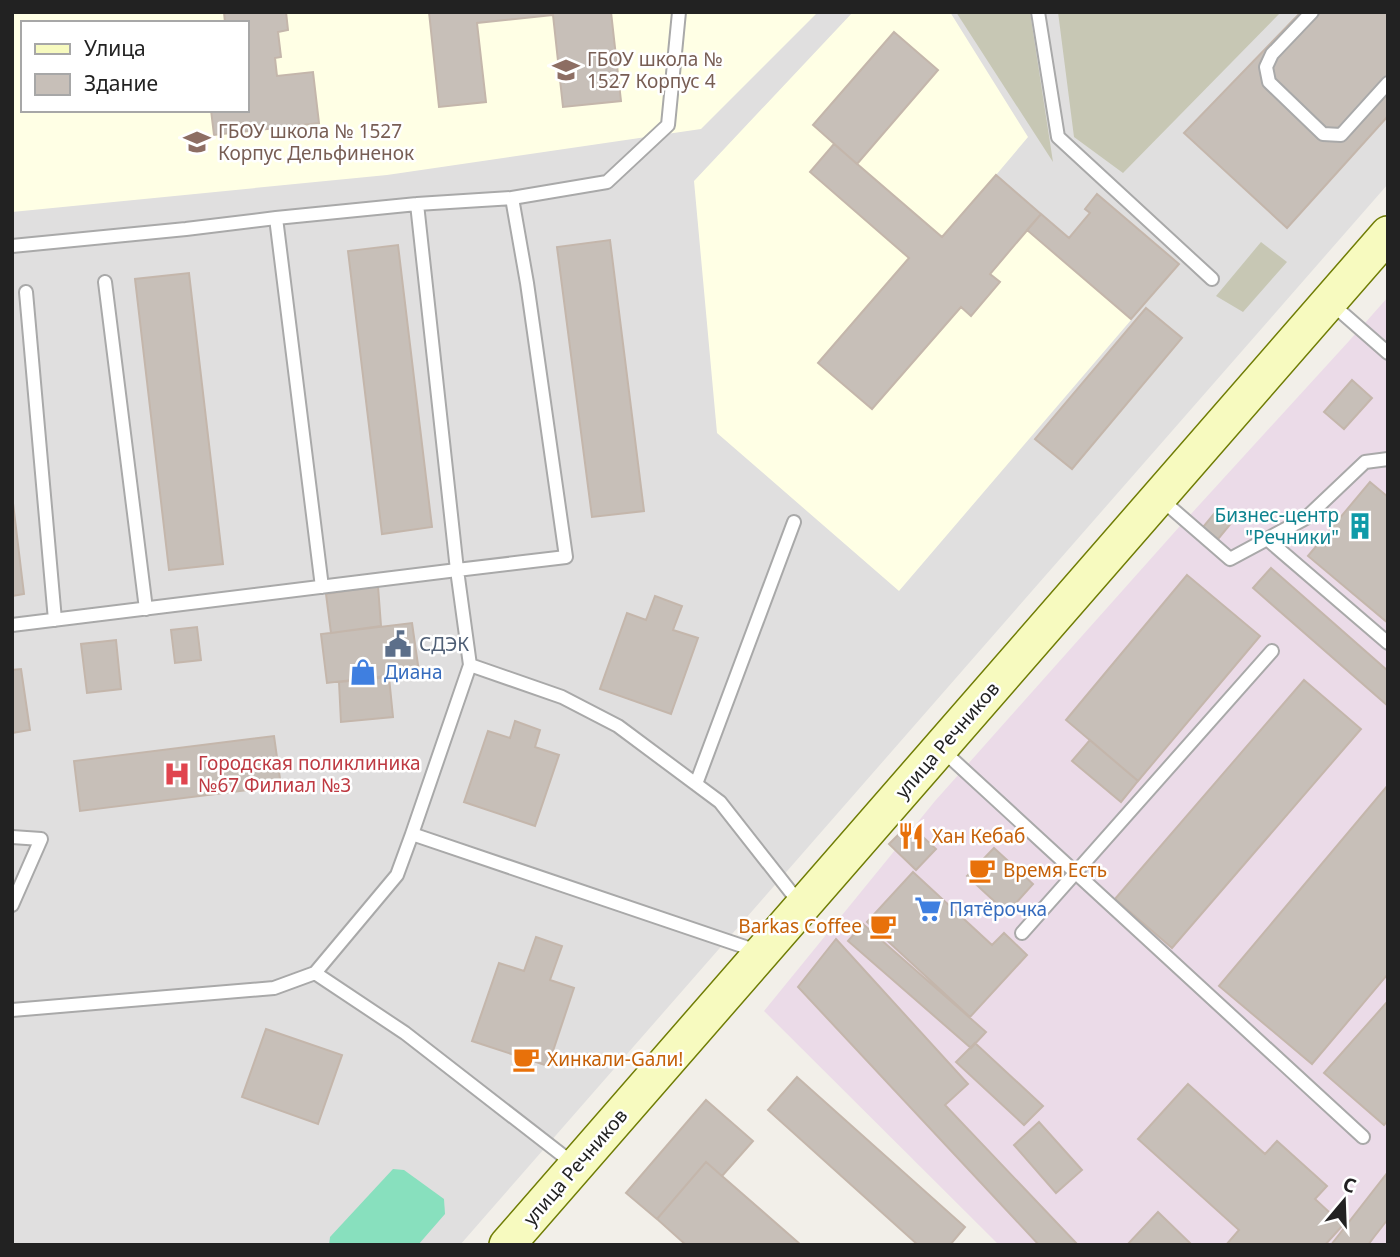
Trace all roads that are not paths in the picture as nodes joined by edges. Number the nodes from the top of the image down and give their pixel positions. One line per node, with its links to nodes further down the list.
1 (679, 12): 5 (lane)
2 (1038, 12): 10 (lane)
3 (1312, 12): 4 (lane)
4 (1388, 83)
5 (512, 198): 6 (lane); 19 (lane)
6 (417, 204): 7 (lane); 19 (lane)
7 (276, 218): 9 (lane); 20 (lane)
8 (1388, 234): 13 (street, улица Речников)
9 (12, 246)
10 (1212, 279)
11 (105, 282): 21 (lane)
12 (26, 292): 22 (lane)
13 (1329, 302): 14 (lane); 16 (street, улица Речников)
14 (1388, 353)
15 (1388, 459): 18 (lane)
16 (1159, 497): 18 (lane); 27 (street, улица Речников)
17 (794, 522): 28 (lane)
18 (1267, 539): 24 (lane)
19 (457, 570): 20 (lane); 26 (lane)
20 (322, 587): 21 (lane)
21 (146, 609): 22 (lane)
22 (55, 620): 23 (lane)
23 (12, 625)
24 (1388, 643)
25 (1272, 652): 31 (lane)
26 (470, 665): 28 (lane); 29 (lane)
27 (940, 748): 31 (lane); 33 (street, улица Речников)
28 (696, 784): 33 (lane)
29 (412, 834): 35 (lane); 36 (lane)
30 (12, 837): 32 (lane)
31 (1075, 873): 34 (lane); 38 (lane)
32 (12, 905)
33 (802, 906): 35 (street, улица Речников)
34 (1022, 933)
35 (762, 953): 39 (street, улица Речников)
36 (315, 973): 37 (lane); 39 (lane)
37 (12, 1010)
38 (1363, 1136)
39 (576, 1166): 40 (street, улица Речников)
40 (507, 1245)

